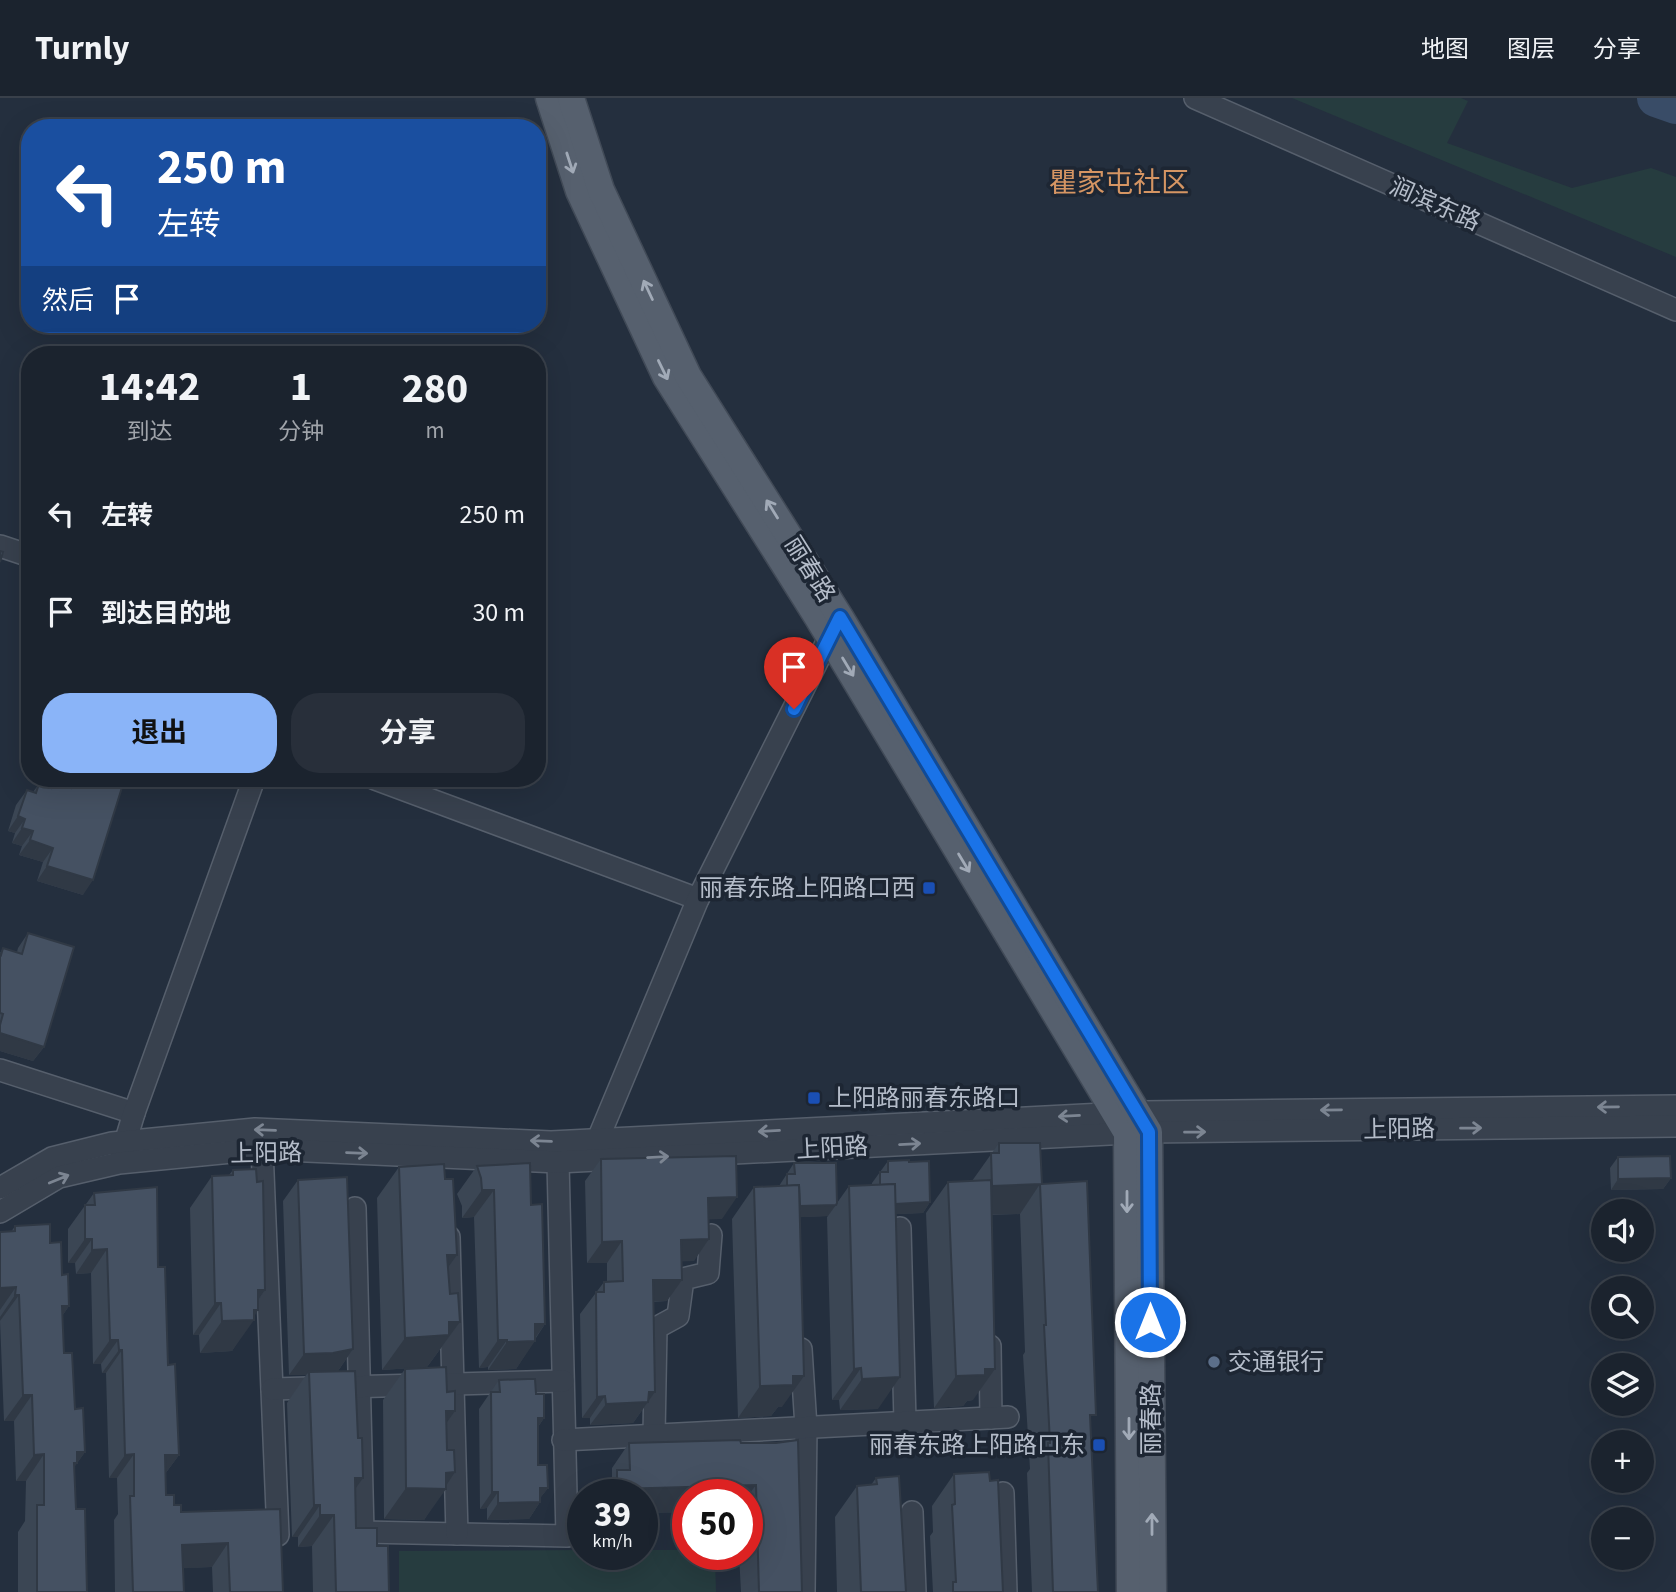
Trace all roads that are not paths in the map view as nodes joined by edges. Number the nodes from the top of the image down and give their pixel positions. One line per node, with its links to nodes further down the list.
1 (549, 98): 7 (main road, 丽春路, one-way to 7)
2 (571, 98): 7 (main road, 丽春路, one-way to 2)
3 (1195, 98): 4 (street, 涧滨东路)
4 (1676, 310)
5 (0, 546): 6 (street)
6 (21, 553)
7 (835, 627): 10 (street); 14 (main road, 丽春路)
8 (251, 787): 13 (street)
9 (397, 787): 10 (street)
10 (698, 899): 16 (street)
11 (0, 1070): 13 (street)
12 (1676, 1106): 14 (street, 上阳路, one-way to 14)
13 (134, 1113): 17 (street)
14 (1132, 1123): 15 (street, 上阳路, one-way to 15); 16 (street, 上阳路, one-way to 16); 20 (street, 上阳路, one-way to 14); 47 (main road, 丽春路, one-way to 47); 48 (main road, 丽春路, one-way to 14)
15 (1676, 1126)
16 (598, 1140): 17 (street, 上阳路, one-way to 17); 20 (street)
17 (125, 1142): 21 (street); 22 (street, 上阳路)
18 (262, 1149): 19 (street, 上阳路, one-way to 19); 21 (street, 上阳路); 33 (street)
19 (558, 1161): 20 (street, 上阳路); 30 (street)
20 (589, 1161)
21 (119, 1163): 24 (street, 上阳路, one-way to 21)
22 (0, 1188)
23 (355, 1208): 32 (street)
24 (0, 1213)
25 (449, 1220): 31 (street)
26 (900, 1228): 34 (street)
27 (711, 1235): 36 (street)
28 (990, 1325): 34 (street)
29 (800, 1330): 35 (street)
30 (563, 1381): 31 (street); 37 (street)
31 (453, 1384): 32 (street); 41 (street)
32 (360, 1387): 33 (street); 40 (street)
33 (272, 1389): 42 (street)
34 (905, 1422): 35 (street)
35 (806, 1427): 36 (street); 44 (street)
36 (654, 1435): 37 (street)
37 (563, 1440): 41 (street)
38 (1003, 1493): 46 (street)
39 (912, 1512): 45 (street)
40 (386, 1532): 41 (street); 43 (street)
41 (457, 1534)
42 (279, 1545)
43 (386, 1556)
44 (804, 1592)
45 (915, 1592)
46 (1006, 1592)
47 (1130, 1592)
48 (1153, 1592)

